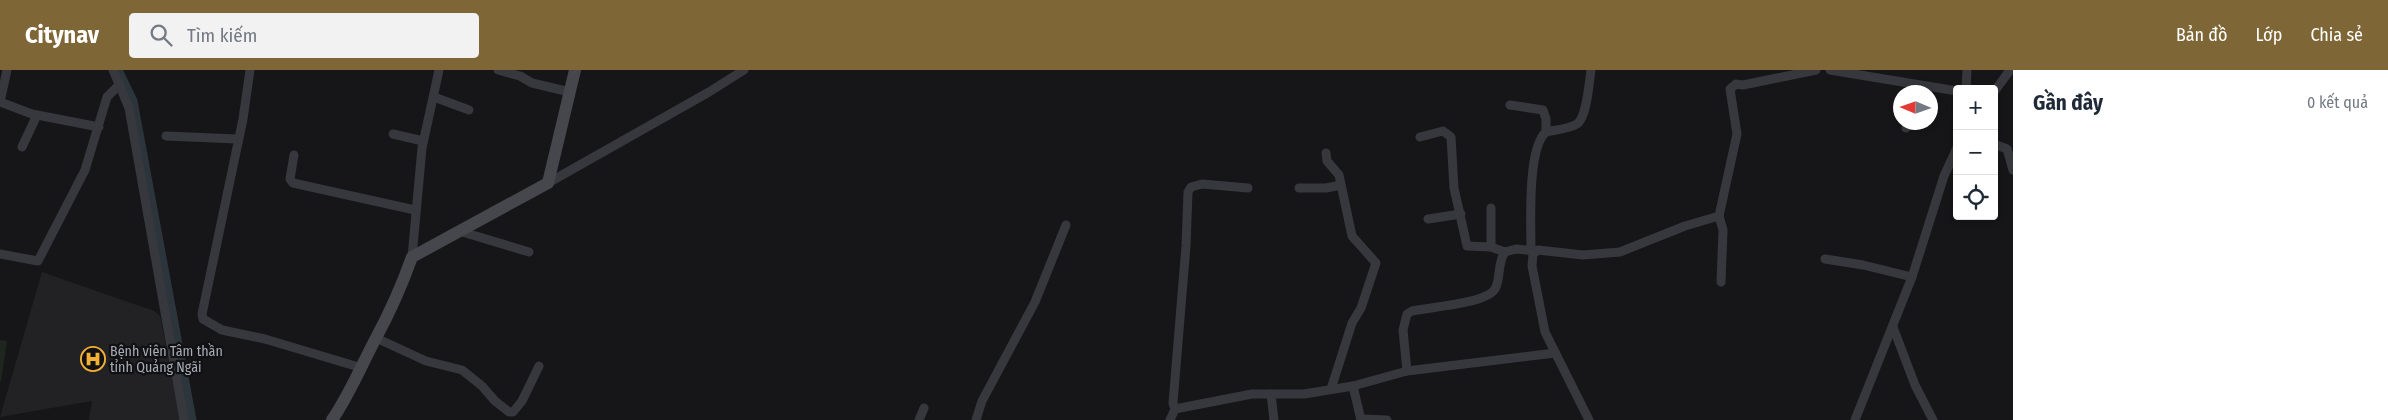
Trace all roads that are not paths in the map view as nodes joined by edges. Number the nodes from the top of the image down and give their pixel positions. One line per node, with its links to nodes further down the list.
1 (7, 70): 23 (street)
2 (113, 70): 13 (street)
3 (250, 70): 29 (street)
4 (439, 70): 20 (street)
5 (498, 70): 19 (street)
6 (575, 70): 19 (street)
7 (744, 70): 37 (street)
8 (1591, 70): 25 (street)
9 (1816, 70): 44 (street)
10 (1830, 70): 14 (street)
11 (1966, 70): 15 (street)
12 (2010, 70): 16 (street)
13 (120, 84): 24 (street); 69 (street)
14 (1906, 85)
15 (1966, 85)
16 (1998, 86)
17 (1938, 90): 18 (street)
18 (1953, 91)
19 (570, 92): 37 (street)
20 (434, 97): 22 (street); 30 (street)
21 (1510, 105): 25 (street)
22 (469, 110)
23 (37, 115): 24 (street); 32 (street)
24 (99, 127): 52 (street)
25 (1546, 132): 49 (street)
26 (393, 134): 30 (street)
27 (166, 136): 29 (street)
28 (1420, 137): 43 (street)
29 (238, 139): 61 (street)
30 (423, 141): 42 (street)
31 (1998, 146): 36 (street)
32 (22, 147)
33 (1326, 153): 38 (street)
34 (294, 155): 42 (street)
35 (1953, 157): 55 (street)
36 (2013, 170)
37 (548, 183): 47 (street)
38 (1341, 185): 40 (street); 64 (street)
39 (1248, 188): 67 (street)
40 (1298, 188)
41 (1490, 208): 48 (street)
42 (415, 210): 53 (street)
43 (1461, 214): 45 (street); 48 (street)
44 (1719, 216): 49 (street); 56 (street)
45 (1428, 219)
46 (1066, 225): 68 (street)
47 (460, 231): 50 (street); 53 (street)
48 (1491, 247): 51 (street)
49 (1533, 251): 51 (street); 59 (street)
50 (529, 252)
51 (1505, 252): 62 (street)
52 (0, 254)
53 (412, 257): 58 (street)
54 (1825, 259): 55 (street)
55 (1912, 277): 57 (street)
56 (1721, 282)
57 (1894, 327): 77 (street); 78 (street)
58 (376, 338): 60 (street); 61 (street)
59 (1555, 353): 62 (street); 76 (street)
60 (539, 366)
61 (362, 368): 70 (street)
62 (1408, 371): 63 (street)
63 (1353, 386): 64 (street); 74 (street)
64 (1331, 389): 65 (street)
65 (1271, 394): 67 (street); 73 (street)
66 (924, 408): 71 (street)
67 (1175, 409): 72 (street)
68 (980, 419)
69 (184, 420)
70 (332, 420)
71 (920, 420)
72 (1170, 420)
73 (1274, 420)
74 (1362, 420): 75 (street)
75 (1387, 420)
76 (1590, 420)
77 (1855, 420)
78 (1934, 420)

